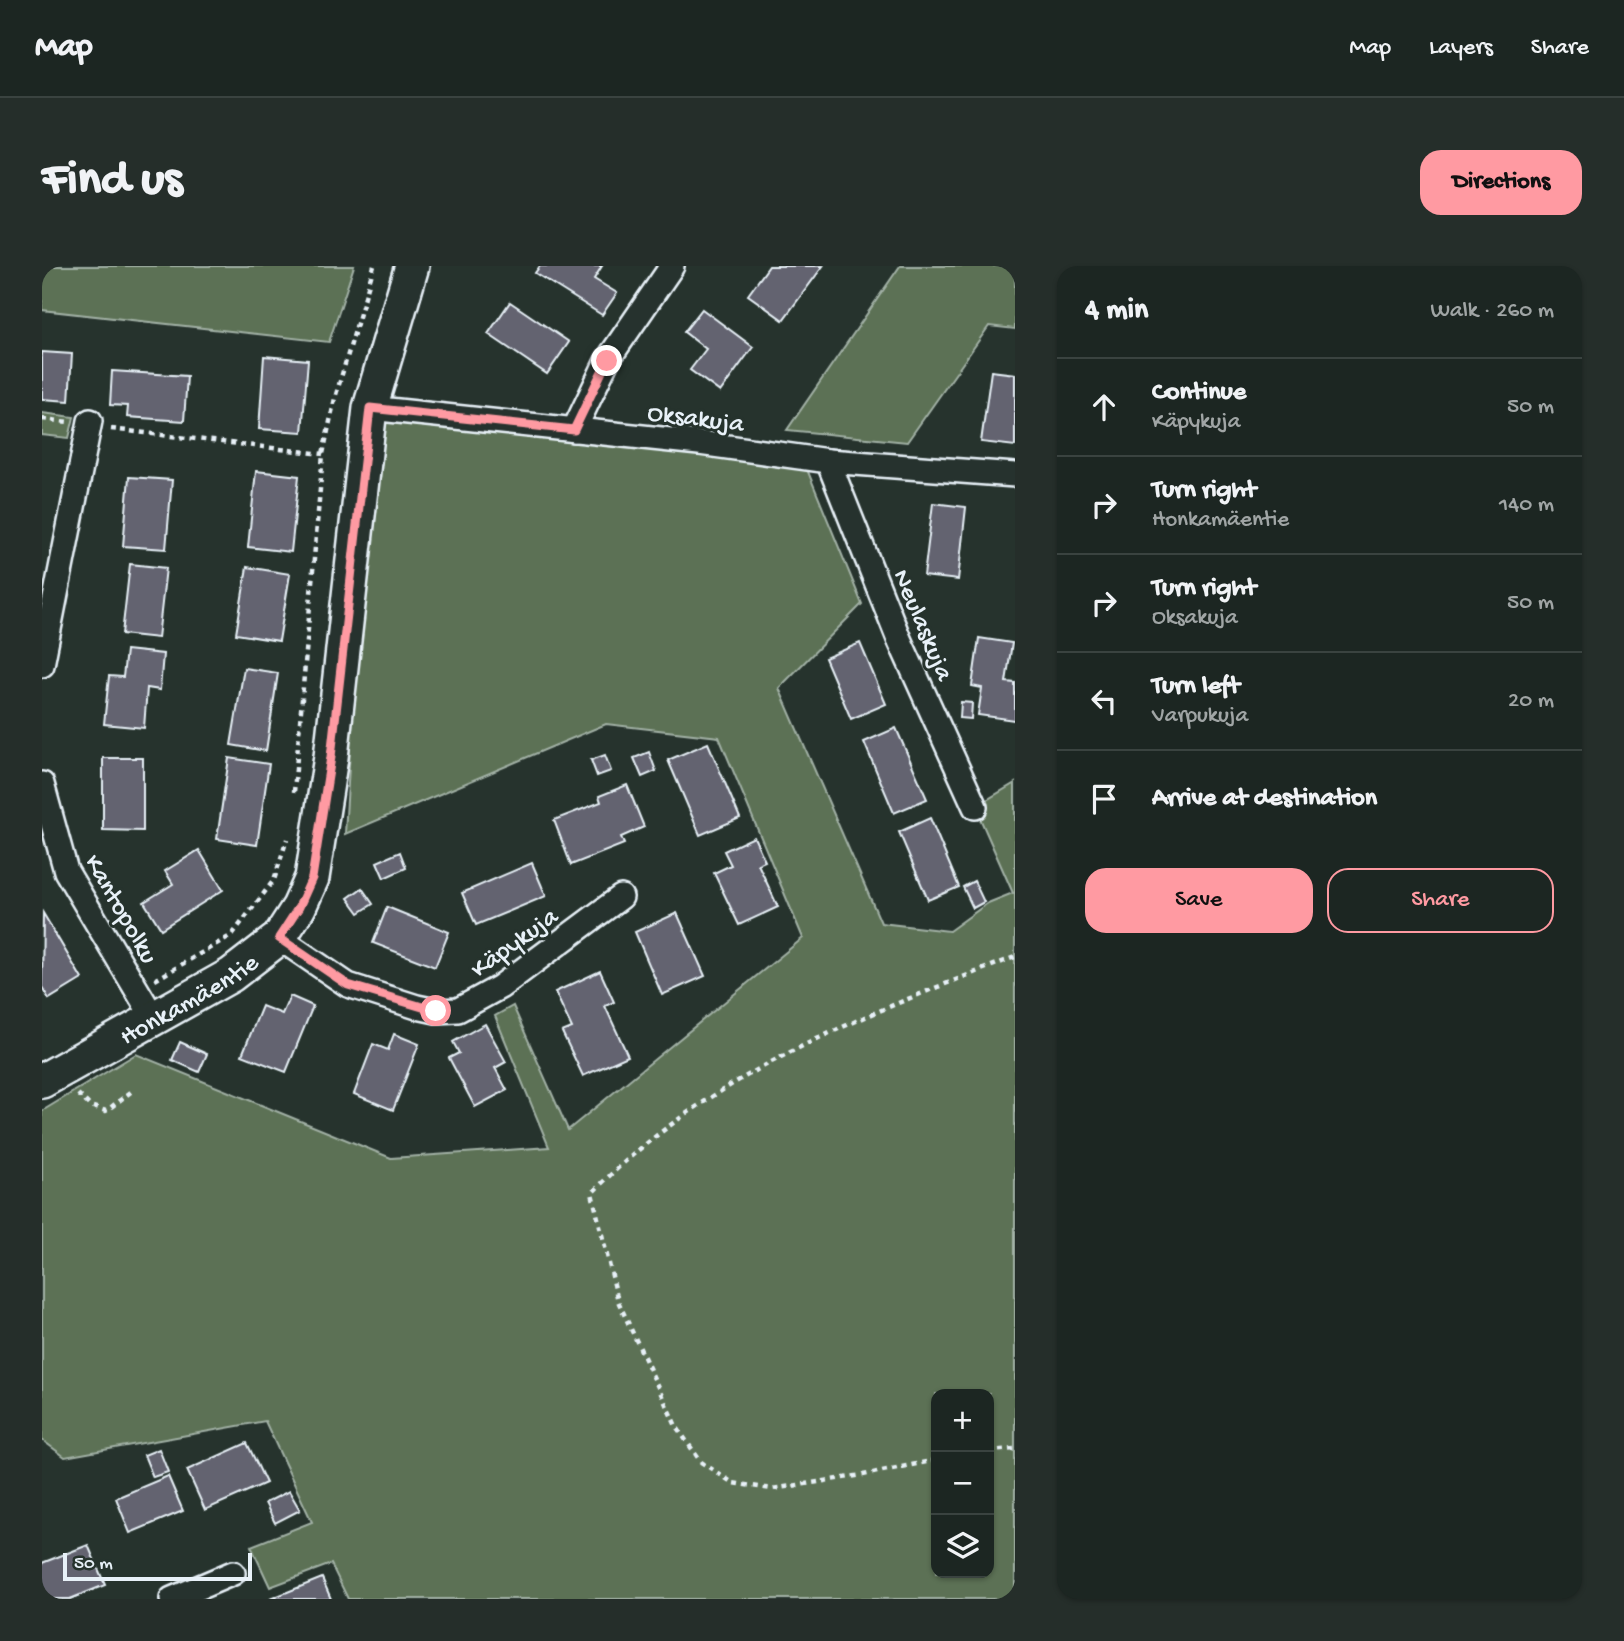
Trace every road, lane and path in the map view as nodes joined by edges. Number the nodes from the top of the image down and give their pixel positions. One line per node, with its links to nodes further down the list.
1 (374, 266): 7 (path)
2 (412, 266): 4 (street, Honkamäentie)
3 (672, 266): 6 (street)
4 (370, 408): 6 (street, Oksakuja); 16 (street, Honkamäentie)
5 (90, 421): 7 (path); 10 (street)
6 (574, 430): 8 (street, Oksakuja)
7 (323, 454): 12 (path)
8 (828, 461): 9 (street, Oksakuja); 13 (street, Neulaskuja)
9 (1015, 475)
10 (42, 665)
11 (42, 783): 18 (street, Kantopolku)
12 (293, 799)
13 (975, 807)
14 (291, 826): 18 (path)
15 (621, 897): 16 (street, Käpykuja)
16 (279, 938): 18 (street, Honkamäentie)
17 (1015, 957): 23 (path)
18 (146, 1004): 19 (street, Honkamäentie)
19 (51, 1076): 20 (path)
20 (132, 1091)
21 (1015, 1448): 22 (path)
22 (994, 1450)
23 (931, 1461)
24 (233, 1573): 25 (street)
25 (172, 1599)

